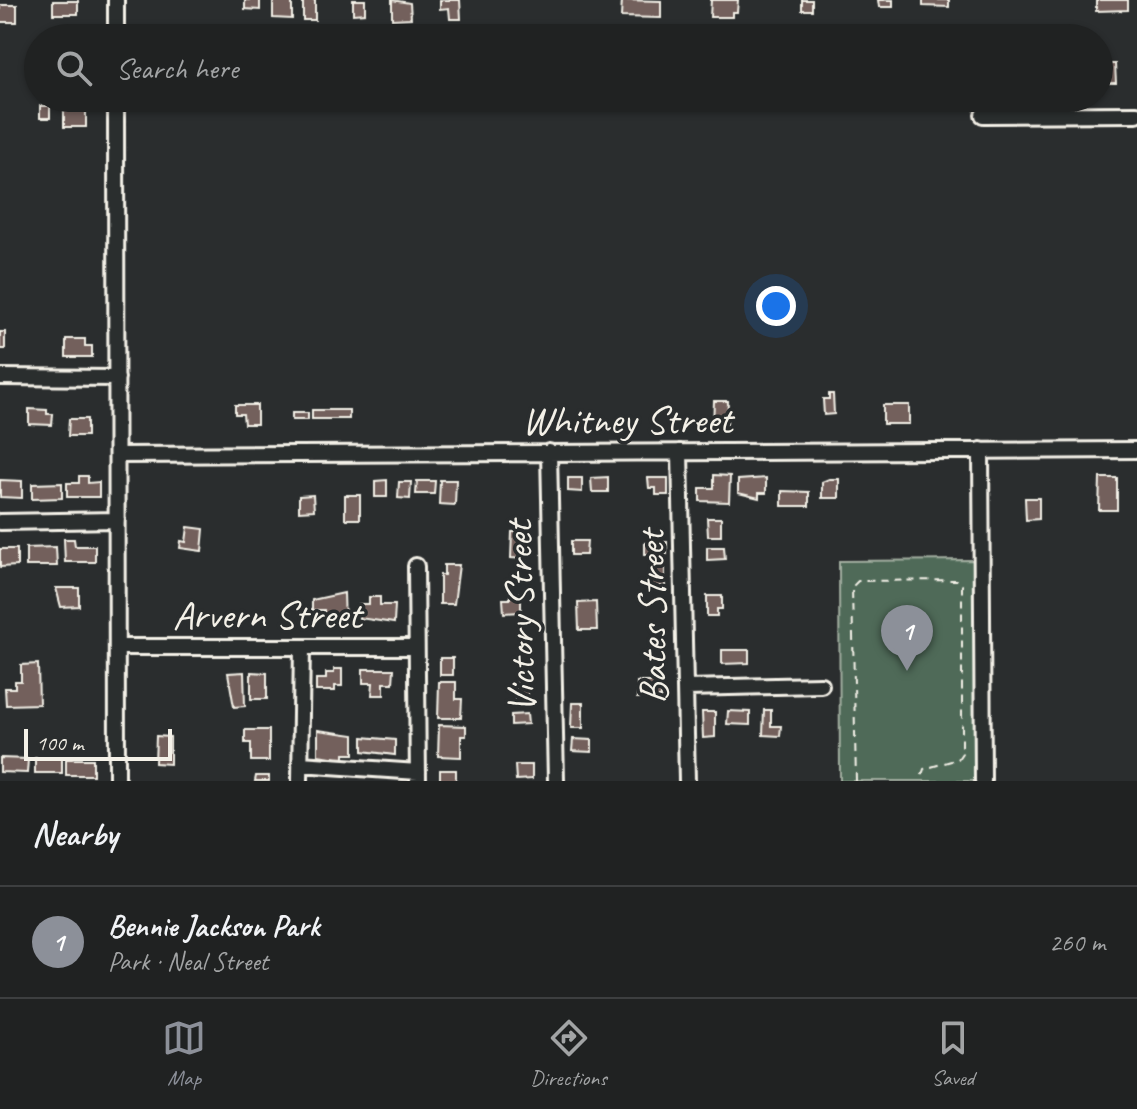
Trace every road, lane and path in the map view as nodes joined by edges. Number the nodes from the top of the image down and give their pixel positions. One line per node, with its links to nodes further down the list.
1 (116, 0): 2 (street)
2 (116, 24)
3 (116, 112): 7 (street)
4 (1137, 114): 5 (street)
5 (983, 115)
6 (0, 377): 7 (street)
7 (117, 378): 12 (street)
8 (981, 450): 9 (street, Whitney Street); 11 (street, Whitney Street); 29 (street)
9 (1137, 450)
10 (549, 452): 11 (street, Whitney Street); 12 (street, Whitney Street); 25 (street, Victory Street)
11 (680, 452): 20 (street, Bates Street)
12 (117, 455): 13 (street)
13 (117, 520): 14 (street); 16 (street)
14 (0, 522)
15 (416, 566): 18 (street)
16 (117, 647): 17 (street, Arvern Street); 23 (street)
17 (302, 647): 18 (street, Arvern Street); 21 (street)
18 (416, 647): 22 (street)
19 (821, 685): 20 (street)
20 (686, 688): 26 (street, Bates Street)
21 (300, 764): 22 (street); 24 (street)
22 (418, 776)
23 (117, 781)
24 (300, 781)
25 (556, 781)
26 (687, 781)
27 (856, 781): 28 (path)
28 (920, 781)
29 (983, 781)

